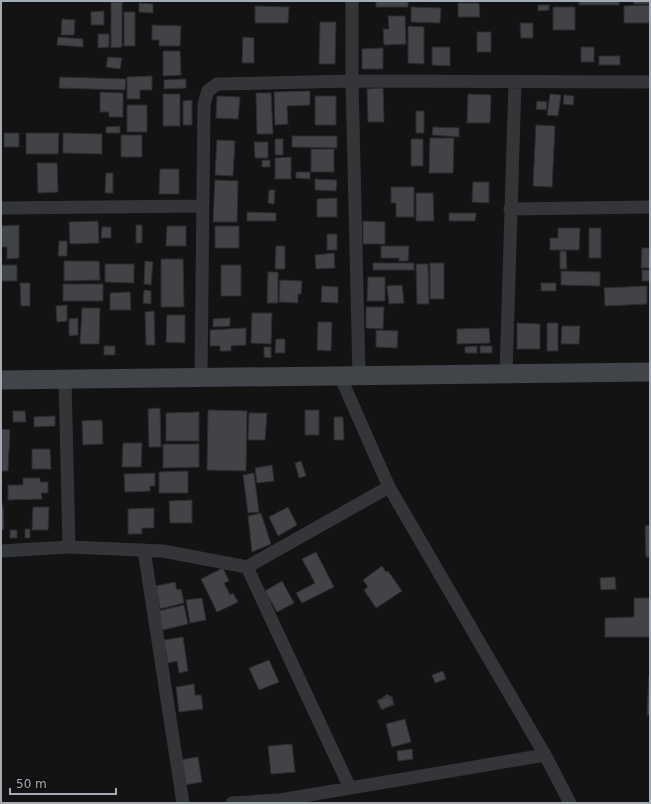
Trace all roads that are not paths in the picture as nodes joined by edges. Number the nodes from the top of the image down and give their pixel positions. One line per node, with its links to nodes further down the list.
1 (352, 1): 2 (street)
2 (352, 81): 3 (street); 5 (street); 12 (street)
3 (515, 81): 4 (street); 8 (street)
4 (650, 82)
5 (202, 206): 7 (street); 13 (street)
6 (650, 207): 8 (street)
7 (1, 208)
8 (510, 209): 10 (street)
9 (650, 372): 10 (street)
10 (506, 374): 12 (street)
11 (340, 376): 12 (street); 13 (street); 16 (street)
12 (359, 376)
13 (201, 378): 14 (street)
14 (65, 379): 15 (street); 17 (street)
15 (1, 380)
16 (389, 487): 20 (street); 21 (street)
17 (69, 547): 18 (street); 19 (street)
18 (144, 550): 20 (street); 24 (street)
19 (1, 551)
20 (247, 567): 22 (street)
21 (545, 755): 22 (street); 26 (street)
22 (350, 788): 23 (street)
23 (280, 802): 25 (street)
24 (183, 803)
25 (232, 803)
26 (570, 803)

